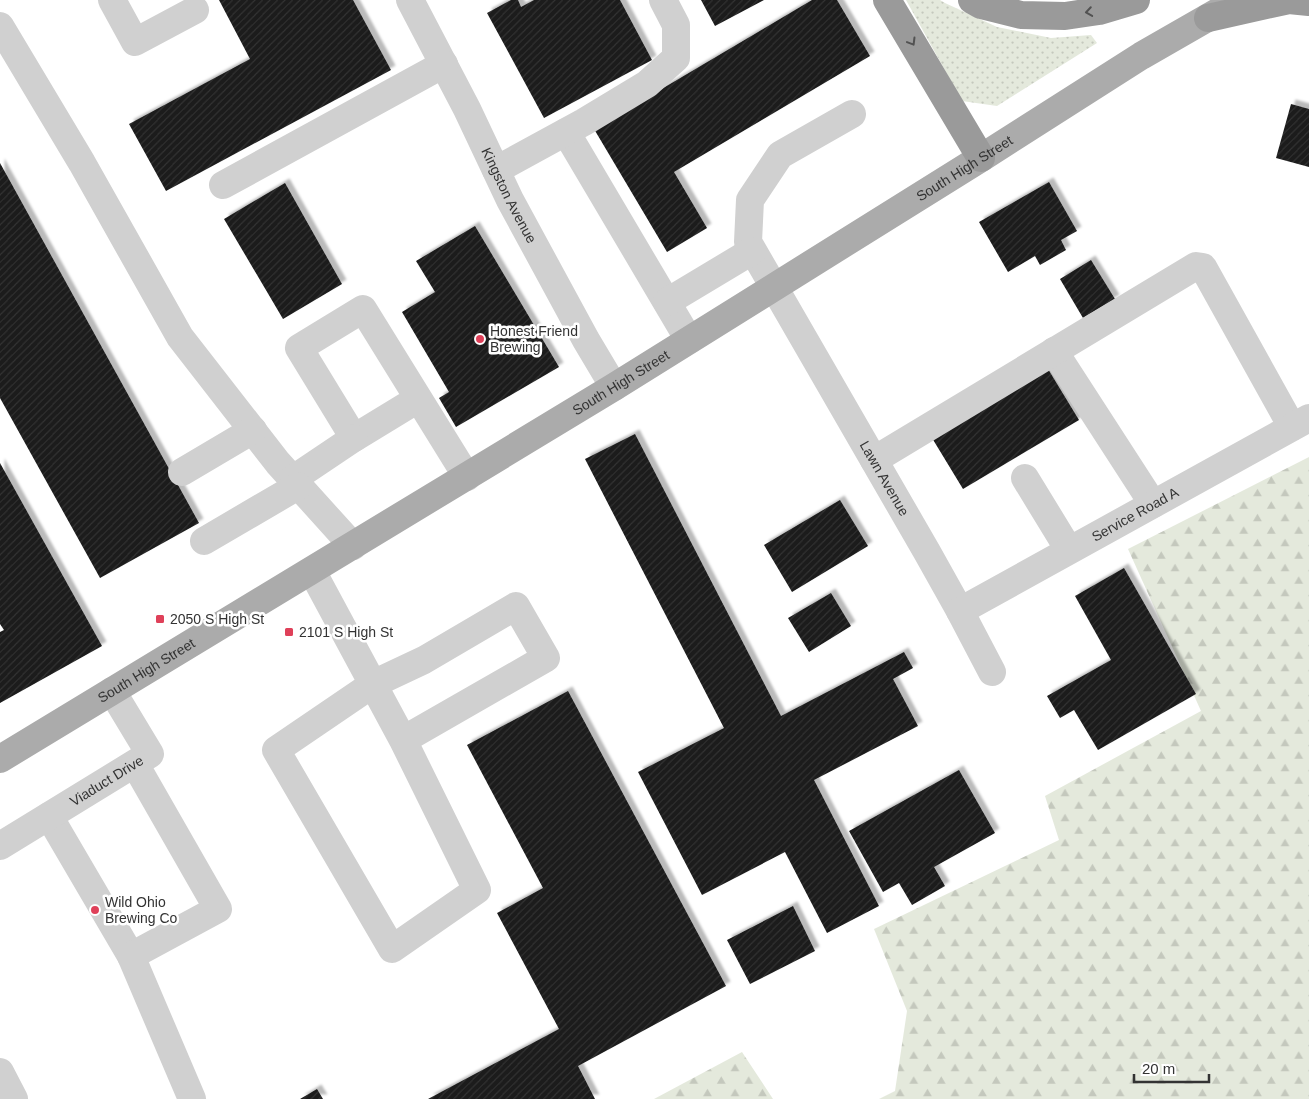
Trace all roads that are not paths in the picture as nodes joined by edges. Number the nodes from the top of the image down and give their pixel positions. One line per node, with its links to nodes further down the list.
1 (112, 0): 9 (street)
2 (410, 0): 12 (street, Kingston Avenue)
3 (664, 0): 14 (street)
4 (887, 0): 15 (highway, one-way to 15)
5 (972, 0): 6 (highway, one-way to 5)
6 (1136, 0)
7 (1238, 0): 10 (main road, South High Street)
8 (1309, 2): 10 (highway)
9 (195, 10)
10 (1208, 18): 15 (main road, South High Street)
11 (0, 26): 26 (street)
12 (444, 64): 16 (street, Kingston Avenue); 17 (street)
13 (852, 114): 18 (street)
14 (566, 132): 16 (street); 20 (street)
15 (981, 158): 19 (main road, South High Street)
16 (496, 170): 23 (street, Kingston Avenue)
17 (223, 185)
18 (752, 251): 19 (street, Lawn Avenue); 20 (street)
19 (774, 288): 21 (main road, South High Street); 28 (street, Lawn Avenue)
20 (667, 302): 21 (street)
21 (689, 340): 23 (main road, South High Street)
22 (1054, 351): 25 (street); 28 (street); 33 (street)
23 (614, 387): 30 (main road, South High Street)
24 (418, 399): 27 (street); 27 (street); 30 (street)
25 (1300, 423): 33 (street, Service Road A)
26 (253, 430): 29 (street); 32 (street)
27 (354, 438): 32 (street)
28 (874, 460): 38 (street, Lawn Avenue)
29 (182, 472)
30 (467, 477): 35 (main road, South High Street)
31 (1025, 478): 36 (street)
32 (295, 482): 34 (street); 35 (street)
33 (1153, 504): 36 (street, Service Road A)
34 (204, 541)
35 (353, 546): 37 (main road, South High Street)
36 (1069, 550): 38 (street, Service Road A)
37 (312, 571): 40 (street); 41 (main road, South High Street)
38 (960, 611): 39 (street, Lawn Avenue)
39 (992, 672)
40 (373, 684): 42 (street); 42 (street); 42 (street)
41 (112, 692): 43 (main road, South High Street); 44 (street, Viaduct Drive)
42 (403, 740)
43 (0, 759)
44 (135, 764): 45 (street, Viaduct Drive); 47 (street)
45 (49, 816): 46 (street, Viaduct Drive); 47 (street)
46 (0, 846)
47 (131, 956): 50 (street)
48 (0, 1072): 49 (street)
49 (14, 1099)
50 (192, 1099)

